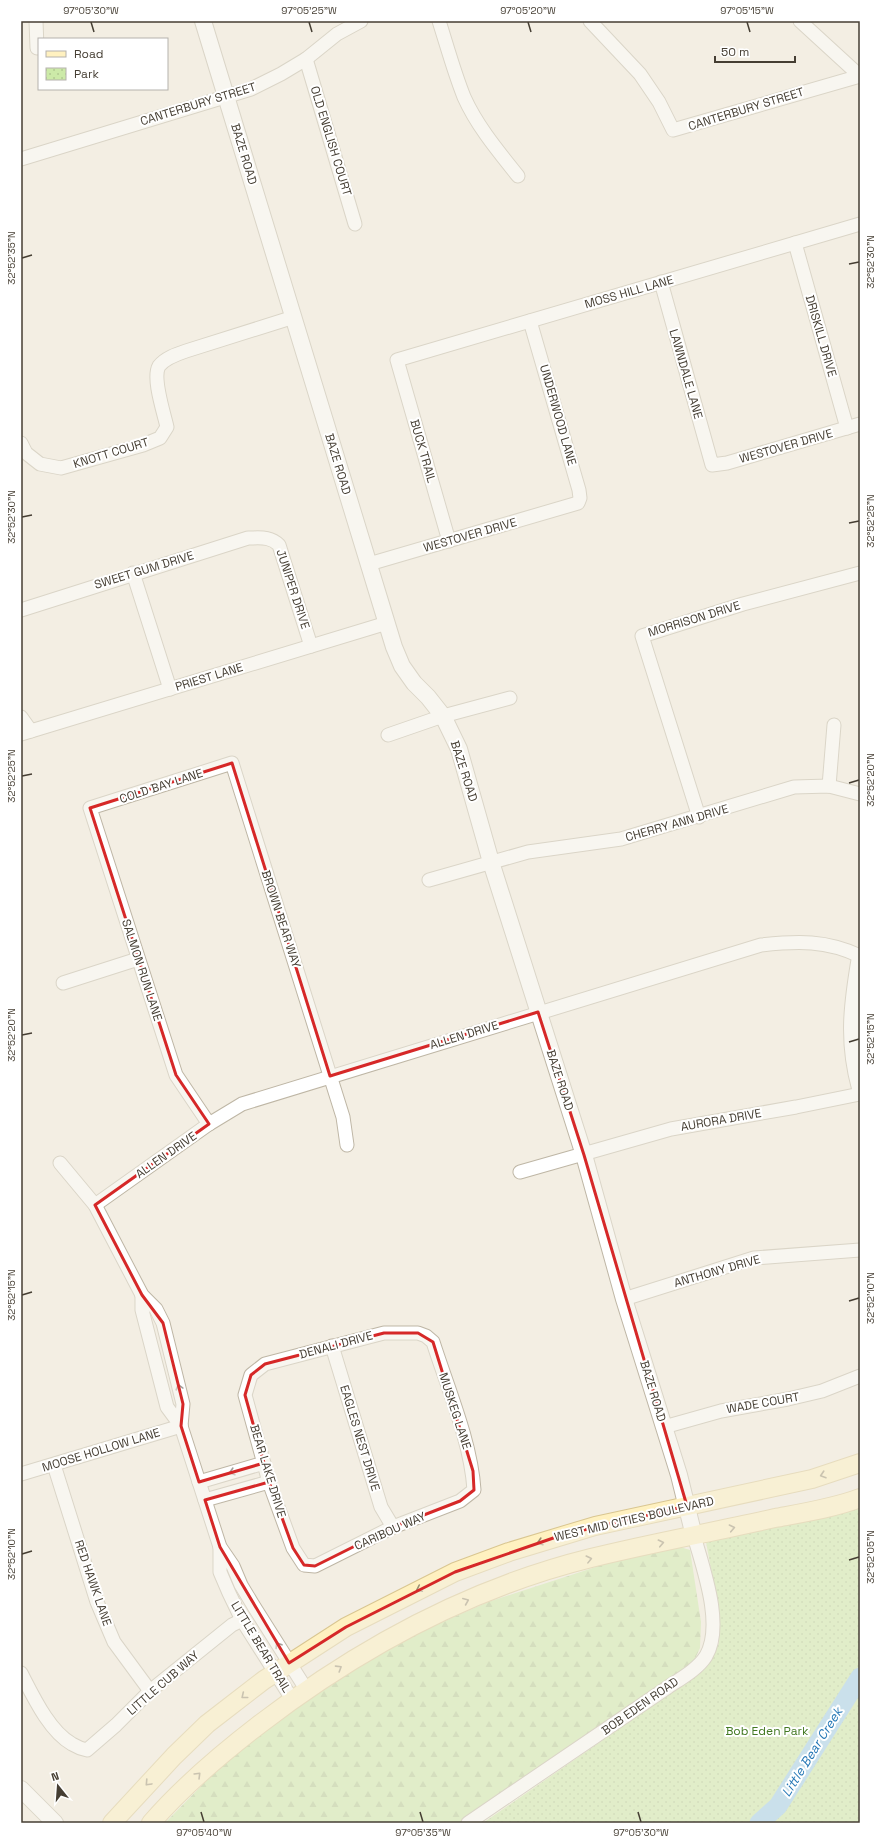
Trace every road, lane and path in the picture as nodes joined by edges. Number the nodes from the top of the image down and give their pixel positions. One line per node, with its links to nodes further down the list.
1 (36, 21): 7 (street)
2 (203, 21): 10 (street, BAZE ROAD)
3 (360, 21): 8 (street, CANTERBURY STREET)
4 (438, 21): 12 (street)
5 (590, 21): 9 (street, CANTERBURY STREET)
6 (800, 21): 9 (street)
7 (37, 48)
8 (306, 59): 10 (street, CANTERBURY STREET); 13 (street, OLD ENGLISH COURT)
9 (860, 76)
10 (226, 96): 11 (street, CANTERBURY STREET); 17 (street, BAZE ROAD)
11 (21, 159)
12 (518, 176)
13 (355, 224)
14 (860, 224): 15 (street, MOSS HILL LANE)
15 (795, 243): 16 (street, MOSS HILL LANE); 21 (street, DRISKILL DRIVE)
16 (661, 282): 18 (street, MOSS HILL LANE); 23 (street, LAWNDALE LANE)
17 (294, 317): 22 (street, KNOTT COURT); 27 (street, BAZE ROAD)
18 (530, 321): 19 (street, MOSS HILL LANE); 24 (street, UNDERWOOD LANE)
19 (397, 360): 26 (street, BUCK TRAIL)
20 (860, 424): 21 (street, WESTOVER DRIVE)
21 (847, 428): 23 (street, WESTOVER DRIVE)
22 (21, 443)
23 (712, 465)
24 (571, 506): 26 (street, WESTOVER DRIVE)
25 (268, 538): 28 (street, SWEET GUM DRIVE); 32 (street, JUNIPER DRIVE)
26 (449, 541): 27 (street, WESTOVER DRIVE)
27 (369, 564): 31 (street, BAZE ROAD)
28 (133, 573): 30 (street, SWEET GUM DRIVE); 33 (street)
29 (860, 573): 44 (street, MORRISON DRIVE)
30 (21, 610)
31 (387, 624): 32 (street, PRIEST LANE); 35 (street, BAZE ROAD)
32 (310, 646): 33 (street, PRIEST LANE)
33 (170, 689): 38 (street, PRIEST LANE)
34 (510, 698): 35 (street)
35 (443, 716): 39 (street); 45 (street, BAZE ROAD)
36 (21, 717): 38 (street)
37 (834, 725): 41 (street)
38 (26, 732)
39 (388, 735)
40 (232, 763): 43 (street, COLD BAY LANE); 51 (street, BROWN BEAR WAY)
41 (829, 786): 42 (street, CHERRY ANN DRIVE); 44 (street, CHERRY ANN DRIVE)
42 (860, 794)
43 (90, 808): 48 (street, SALMON RUN LANE)
44 (699, 817): 45 (street, CHERRY ANN DRIVE)
45 (491, 862): 46 (street, CHERRY ANN DRIVE); 50 (street, BAZE ROAD)
46 (429, 880)
47 (860, 956): 50 (street, ALLEN DRIVE); 52 (street)
48 (138, 959): 49 (street); 54 (street, SALMON RUN LANE)
49 (63, 983)
50 (538, 1012): 51 (street, ALLEN DRIVE); 56 (street, BAZE ROAD)
51 (330, 1076): 54 (street, ALLEN DRIVE); 55 (street, BROWN BEAR WAY)
52 (860, 1088)
53 (860, 1094): 56 (street, AURORA DRIVE)
54 (209, 1124): 59 (street, ALLEN DRIVE)
55 (347, 1145)
56 (584, 1155): 58 (street, AURORA DRIVE); 62 (street, BAZE ROAD)
57 (60, 1163): 59 (street)
58 (520, 1172)
59 (94, 1205): 61 (street)
60 (860, 1250): 62 (street, ANTHONY DRIVE)
61 (142, 1295): 67 (street, LITTLE BEAR TRAIL); 67 (street, LITTLE BEAR TRAIL, one-way to 61)
62 (624, 1300): 68 (street, BAZE ROAD)
63 (426, 1336): 64 (street, DENALI DRIVE); 75 (street, MUSKEG LANE)
64 (332, 1346): 65 (street, DENALI DRIVE); 79 (street, EAGLES NEST DRIVE)
65 (251, 1375): 69 (street, BEAR LAKE DRIVE)
66 (860, 1376): 68 (street, WADE COURT)
67 (181, 1426): 71 (street, MOOSE HOLLOW LANE); 73 (street, LITTLE BEAR TRAIL)
68 (664, 1427): 78 (street, BAZE ROAD)
69 (264, 1463): 73 (street, one-way to 73); 74 (street, BEAR LAKE DRIVE)
70 (860, 1463): 78 (main road, WEST MID CITIES BOULEVARD, one-way to 78)
71 (54, 1464): 72 (street, MOOSE HOLLOW LANE); 86 (street, RED HAWK LANE)
72 (21, 1474)
73 (199, 1482): 77 (street, LITTLE BEAR TRAIL)
74 (270, 1482): 77 (street); 82 (street, BEAR LAKE DRIVE)
75 (474, 1490): 79 (street, CARIBOU WAY)
76 (860, 1498): 80 (main road, one-way to 76)
77 (205, 1500): 81 (street, LITTLE BEAR TRAIL)
78 (686, 1506): 80 (street, BAZE ROAD); 84 (main road, WEST MID CITIES BOULEVARD, one-way to 84)
79 (393, 1528): 82 (street, CARIBOU WAY)
80 (694, 1536): 87 (main road, one-way to 80); 92 (street, BOB EDEN ROAD)
81 (220, 1548): 83 (street, LITTLE BEAR TRAIL); 84 (street, LITTLE BEAR TRAIL, one-way to 81)
82 (304, 1565)
83 (242, 1620): 84 (street, LITTLE BEAR TRAIL); 86 (street, LITTLE CUB WAY)
84 (282, 1668): 87 (street, LITTLE BEAR TRAIL); 90 (main road, WEST MID CITIES BOULEVARD, one-way to 90)
85 (21, 1673): 86 (street, LITTLE CUB WAY)
86 (150, 1691)
87 (299, 1694): 91 (main road, one-way to 87)
88 (21, 1789): 89 (street)
89 (55, 1823)
90 (112, 1823)
91 (151, 1823)
92 (468, 1823)

